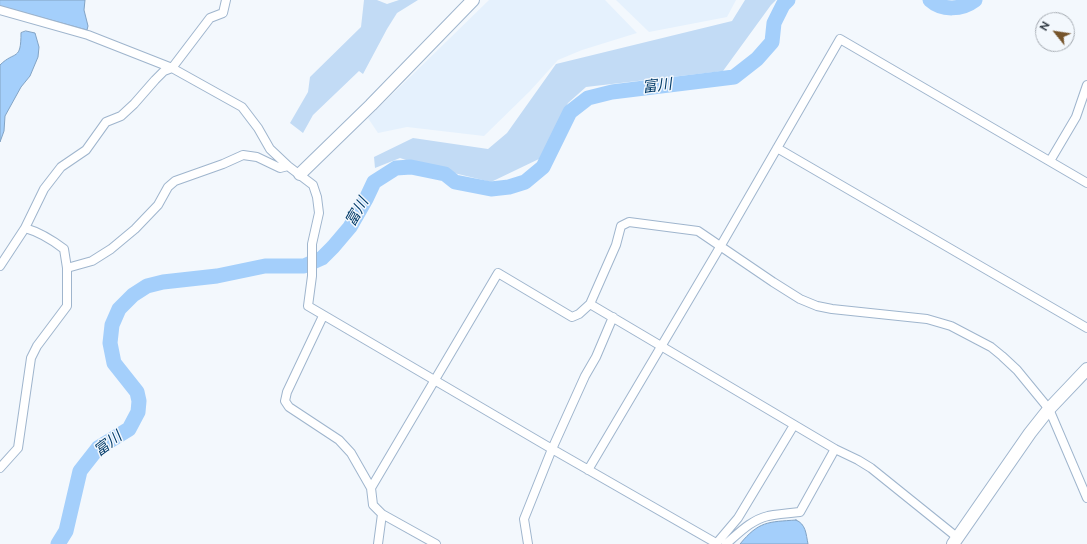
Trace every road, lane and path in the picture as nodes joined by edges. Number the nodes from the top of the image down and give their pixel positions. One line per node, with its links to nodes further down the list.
1 (226, 0): 4 (street)
2 (473, 0): 9 (street)
3 (0, 10): 4 (street)
4 (172, 68): 8 (street); 11 (street)
5 (1087, 85): 7 (street)
6 (777, 148): 7 (street); 12 (street); 18 (street)
7 (1050, 161): 10 (street)
8 (288, 166): 9 (street); 14 (street)
9 (300, 174): 16 (street)
10 (1087, 183)
11 (25, 228): 13 (street); 14 (street)
12 (720, 247): 15 (street); 19 (street); 22 (street)
13 (0, 266)
14 (67, 268): 26 (street)
15 (590, 304): 17 (street); 21 (street)
16 (323, 316): 21 (street); 28 (street)
17 (613, 317): 19 (street); 24 (street)
18 (1087, 328)
19 (661, 346): 23 (street); 27 (street)
20 (1087, 369): 22 (street)
21 (435, 380): 24 (street); 28 (street)
22 (1049, 409): 29 (street); 31 (street)
23 (794, 425): 25 (street); 32 (street)
24 (552, 449): 27 (street); 35 (street)
25 (835, 449): 31 (street); 36 (street)
26 (0, 468)
27 (588, 470): 32 (street)
28 (371, 488): 30 (street)
29 (1087, 498)
30 (382, 514): 33 (street); 34 (street)
31 (955, 542)
32 (716, 543)
33 (378, 544)
34 (436, 544)
35 (528, 544)
36 (726, 544)

